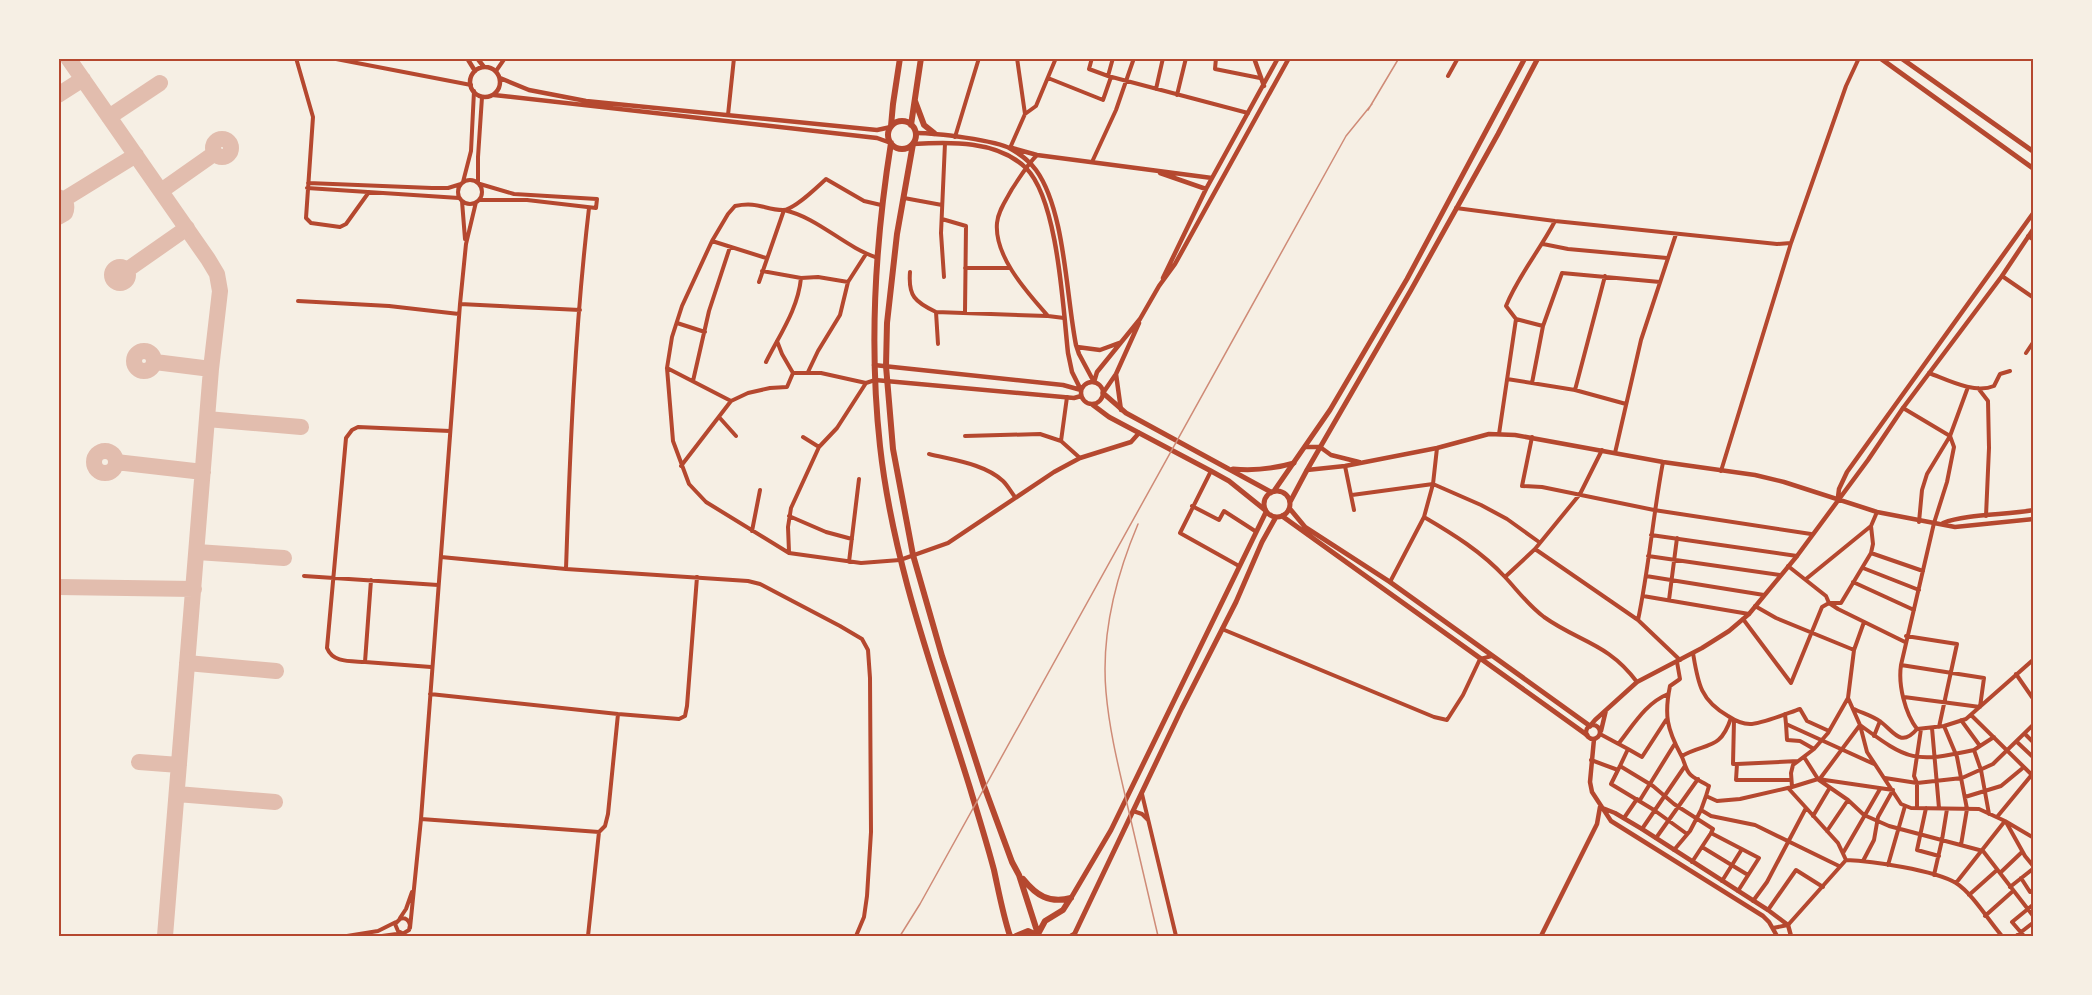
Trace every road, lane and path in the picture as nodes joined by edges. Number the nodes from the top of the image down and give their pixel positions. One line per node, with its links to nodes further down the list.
1 (297, 58): 65 (street)
2 (331, 58): 36 (street)
3 (467, 58): 28 (street)
4 (477, 58): 27 (street)
5 (505, 58): 29 (street)
6 (734, 58): 46 (street)
7 (900, 58): 48 (highway)
8 (921, 58): 43 (highway)
9 (979, 58): 51 (street)
10 (1017, 58): 45 (street)
11 (1056, 58): 33 (street)
12 (1092, 58): 31 (street)
13 (1113, 58): 31 (street)
14 (1134, 58): 35 (street)
15 (1163, 58): 38 (street)
16 (1186, 58): 41 (street)
17 (1216, 58): 34 (street)
18 (1254, 58): 34 (street)
19 (1278, 58): 37 (street)
20 (1289, 58): 106 (street)
21 (1458, 58): 30 (street)
22 (1525, 58): 166 (main road)
23 (1538, 58): 77 (main road)
24 (1880, 58): 62 (main road)
25 (1901, 58): 56 (main road)
26 (1857, 60): 87 (street)
27 (484, 67): 28 (street); 29 (street)
28 (476, 71): 36 (street)
29 (496, 71): 32 (street)
30 (1448, 76)
31 (1110, 77): 33 (street); 35 (street)
32 (500, 78): 40 (street); 46 (street)
33 (1048, 78): 45 (street)
34 (1260, 78): 37 (street)
35 (1127, 81): 38 (street); 60 (street)
36 (471, 85): 39 (street)
37 (1264, 86): 44 (street)
38 (1156, 89): 41 (street)
39 (474, 91): 42 (street); 66 (street)
40 (494, 95): 42 (street); 52 (street)
41 (1177, 95): 44 (street)
42 (482, 97): 67 (street)
43 (915, 100): 47 (highway); 50 (highway)
44 (1249, 113): 64 (street)
45 (1025, 114): 55 (street)
46 (728, 115): 48 (street)
47 (911, 124): 48 (highway); 49 (highway)
48 (891, 127): 52 (highway)
49 (916, 133): 50 (street); 54 (highway)
50 (934, 133): 51 (street)
51 (955, 136): 55 (street)
52 (891, 143): 54 (highway); 74 (highway)
53 (945, 143): 54 (street); 58 (street); 75 (street)
54 (913, 144): 71 (highway)
55 (1010, 148): 57 (street); 58 (street); 59 (street)
56 (2034, 152)
57 (1037, 155): 59 (street); 60 (street)
58 (1009, 157): 61 (street)
59 (1030, 162): 61 (street); 125 (street)
60 (1092, 162): 63 (street)
61 (1025, 168): 96 (street); 115 (street)
62 (2034, 169)
63 (1152, 170): 64 (street); 69 (street)
64 (1212, 178): 69 (street)
65 (308, 183): 66 (street); 68 (street)
66 (462, 183): 67 (street); 72 (street)
67 (479, 183): 73 (street); 76 (street)
68 (308, 188): 70 (street); 70 (street)
69 (1206, 189): 106 (street)
70 (369, 192): 72 (street)
71 (903, 198): 75 (street); 129 (highway)
72 (461, 199): 73 (street); 88 (street)
73 (477, 201): 76 (street); 88 (street)
74 (881, 205): 78 (street); 93 (highway)
75 (942, 205): 80 (street)
76 (589, 208): 110 (street)
77 (1456, 208): 81 (street); 167 (main road)
78 (784, 210): 86 (street); 91 (street); 92 (street)
79 (2034, 212): 189 (street)
80 (942, 219): 95 (street); 101 (street)
81 (1555, 221): 83 (street); 89 (street)
82 (2034, 228): 84 (street)
83 (1676, 234): 87 (street); 94 (street)
84 (2028, 236): 85 (street); 100 (street)
85 (2034, 240)
86 (712, 241): 90 (street); 118 (street)
87 (1791, 243): 181 (street)
88 (466, 244): 109 (street)
89 (1543, 244): 94 (street); 117 (street)
90 (730, 247): 92 (street); 120 (street)
91 (866, 254): 93 (street); 104 (street)
92 (766, 258): 97 (street)
93 (878, 258): 128 (highway)
94 (1667, 258): 105 (street)
95 (965, 268): 96 (street); 113 (street)
96 (1010, 268): 114 (street)
97 (762, 271): 102 (street); 103 (street)
98 (910, 272): 111 (street)
99 (1605, 276): 105 (street); 119 (street); 146 (street)
100 (2002, 276): 107 (street); 134 (street)
101 (944, 277)
102 (801, 278): 104 (street); 121 (street)
103 (759, 282)
104 (848, 282): 132 (street)
105 (1660, 282): 151 (street)
106 (1159, 286): 116 (street)
107 (2034, 298)
108 (298, 301): 112 (street)
109 (460, 304): 110 (street); 112 (street)
110 (580, 310): 226 (street)
111 (936, 312): 113 (street); 124 (street)
112 (459, 314): 156 (street)
113 (965, 314): 114 (street)
114 (1048, 316): 115 (street)
115 (1064, 318): 145 (street)
116 (1140, 319): 123 (street); 135 (street)
117 (1516, 319): 119 (street); 136 (street)
118 (677, 322): 120 (street); 130 (street)
119 (1544, 326): 142 (street)
120 (705, 332): 138 (street)
121 (777, 340): 127 (street); 133 (street)
122 (2034, 341): 126 (street)
123 (1119, 343): 125 (street); 140 (street)
124 (938, 344)
125 (1077, 347): 140 (street)
126 (2026, 353)
127 (766, 362)
128 (874, 365): 129 (street); 137 (highway)
129 (886, 366): 139 (highway); 145 (street)
130 (667, 368): 138 (street); 176 (street)
131 (2010, 371): 144 (street)
132 (808, 372): 133 (street); 141 (street)
133 (793, 373): 150 (street)
134 (1929, 373): 143 (street); 153 (street)
135 (1116, 375): 147 (street); 154 (street)
136 (1507, 379): 142 (street); 158 (street)
137 (875, 380): 139 (street); 141 (street); 220 (highway)
138 (693, 381): 150 (street)
139 (889, 381): 148 (street); 216 (highway)
140 (1094, 382): 145 (street); 147 (street)
141 (866, 383): 165 (street)
142 (1532, 383): 146 (street)
143 (1968, 387): 144 (street); 161 (street)
144 (1978, 388): 200 (street)
145 (1081, 390): 149 (street)
146 (1575, 390): 151 (street)
147 (1104, 393): 152 (street); 154 (main road)
148 (1067, 396): 149 (street); 164 (street)
149 (1081, 396): 152 (street)
150 (731, 401): 155 (street)
151 (1626, 404): 170 (street)
152 (1093, 405): 157 (main road)
153 (1903, 408): 161 (street); 189 (street)
154 (1121, 410): 178 (main road)
155 (719, 417): 159 (street); 176 (street)
156 (450, 431): 219 (street); 231 (street)
157 (1139, 433): 172 (street); 180 (main road)
158 (1499, 434): 163 (street); 168 (street)
159 (736, 436)
160 (965, 436): 164 (street)
161 (1950, 436): 202 (street); 204 (street)
162 (803, 437): 165 (street)
163 (1532, 437): 169 (street); 186 (street)
164 (1061, 441): 172 (street)
165 (819, 447): 197 (street)
166 (1306, 447): 167 (street); 175 (main road)
167 (1320, 447): 173 (street); 179 (main road)
168 (1437, 448): 173 (street); 183 (street)
169 (1602, 450): 170 (street); 186 (street)
170 (1615, 453): 174 (street)
171 (929, 454): 188 (street)
172 (1080, 458): 188 (street)
173 (1362, 462): 177 (street)
174 (1663, 462): 181 (street); 193 (street)
175 (1294, 463): 178 (main road); 185 (main road)
176 (681, 466): 206 (street)
177 (1345, 466): 179 (street); 187 (street)
178 (1231, 469): 185 (main road)
179 (1307, 470): 191 (main road)
180 (1211, 471): 190 (street); 195 (main road)
181 (1721, 471): 189 (street)
182 (859, 479): 211 (street)
183 (1433, 484): 187 (street); 199 (street); 212 (street)
184 (760, 490): 206 (street)
185 (1273, 491): 191 (main road); 195 (main road)
186 (1580, 494): 193 (street); 212 (street)
187 (1352, 495): 192 (street)
188 (1016, 496): 216 (street)
189 (1837, 500): 196 (street); 208 (street)
190 (1192, 506): 207 (street); 223 (street)
191 (1290, 506): 198 (main road); 237 (main road)
192 (1354, 510)
193 (1653, 510): 208 (street); 209 (street)
194 (2034, 510): 200 (street)
195 (1266, 511): 198 (main road); 207 (main road)
196 (1877, 512): 202 (street); 205 (street)
197 (789, 516): 211 (street); 214 (street)
198 (1279, 517): 251 (main road); 261 (main road)
199 (1424, 517): 232 (street); 237 (street)
200 (1986, 517): 203 (street)
201 (2034, 519): 203 (street)
202 (1919, 522): 204 (street)
203 (1943, 523): 204 (street)
204 (1934, 524): 227 (street)
205 (1871, 526): 215 (street); 234 (street)
206 (752, 531): 214 (street)
207 (1255, 531): 223 (main road)
208 (1811, 534): 218 (street)
209 (1651, 535): 210 (street); 217 (street)
210 (1677, 538): 218 (street); 221 (street)
211 (852, 539): 222 (street)
212 (1539, 542): 213 (street)
213 (1535, 549): 232 (street); 249 (street)
214 (789, 553): 222 (street)
215 (1871, 553): 225 (street); 227 (street)
216 (913, 555): 220 (street); 394 (highway)
217 (1648, 556): 221 (street); 230 (street)
218 (1797, 556): 224 (street)
219 (441, 557): 226 (street); 239 (street)
220 (900, 560): 222 (street); 426 (highway)
221 (1674, 560): 228 (street); 236 (street)
222 (849, 562)
223 (1239, 566): 252 (main road)
224 (1788, 566): 228 (street); 234 (street)
225 (1863, 568): 238 (street); 240 (street)
226 (566, 569): 233 (street)
227 (1923, 571): 240 (street)
228 (1780, 575): 241 (street)
229 (304, 576): 231 (street)
230 (1646, 576): 236 (street); 242 (street)
231 (332, 577): 235 (street); 263 (street)
232 (1505, 577): 268 (street)
233 (697, 578): 278 (street); 425 (street)
234 (1806, 579): 244 (street)
235 (371, 580): 239 (street); 263 (street)
236 (1671, 580): 241 (street); 243 (street)
237 (1390, 582): 259 (main road)
238 (1853, 582): 244 (street); 246 (street)
239 (438, 585): 265 (street)
240 (1919, 590): 246 (street)
241 (1764, 595): 245 (street)
242 (1643, 596): 243 (street); 249 (street)
243 (1669, 600): 247 (street)
244 (1829, 603): 250 (street); 253 (street)
245 (1755, 606): 247 (street); 253 (street)
246 (1914, 610): 255 (street)
247 (1749, 614): 248 (street)
248 (1743, 619): 253 (street); 258 (street)
249 (1638, 621): 262 (street)
250 (1864, 622): 256 (street); 257 (street)
251 (1221, 628): 254 (main road); 261 (street)
252 (1209, 631): 254 (main road); 406 (main road)
253 (1810, 633): 257 (street)
254 (1218, 635): 338 (main road)
255 (1906, 636): 256 (street); 266 (street)
256 (1905, 642): 264 (street)
257 (1854, 650): 272 (street)
258 (1693, 653): 262 (street); 281 (street)
259 (1492, 656): 261 (street); 288 (main road)
260 (2034, 659): 267 (street)
261 (1480, 660): 295 (main road)
262 (1678, 661): 268 (street); 270 (street)
263 (364, 663): 265 (street)
264 (1901, 665): 266 (street); 271 (street)
265 (431, 668): 269 (street)
266 (1951, 673): 274 (street); 275 (street)
267 (2016, 674): 273 (street); 275 (street)
268 (1637, 682): 277 (street)
269 (430, 694): 278 (street); 361 (street)
270 (1668, 694): 282 (street); 301 (street)
271 (1904, 697): 274 (street); 291 (street)
272 (1848, 698): 276 (street); 292 (street)
273 (2034, 700)
274 (1944, 703): 275 (street); 289 (street)
275 (1980, 707): 280 (street)
276 (1853, 708): 284 (street); 287 (street)
277 (1606, 710): 288 (street); 293 (street)
278 (618, 714): 370 (street)
279 (1785, 714): 281 (street); 285 (street); 292 (street)
280 (1971, 715): 283 (street); 297 (street)
281 (1733, 719): 311 (street); 318 (street)
282 (1666, 720): 303 (street); 306 (street)
283 (1961, 720): 289 (street); 304 (street)
284 (1880, 721): 291 (street); 296 (street)
285 (1786, 723): 299 (street); 307 (street)
286 (2034, 724): 294 (street)
287 (1860, 725): 296 (street); 305 (street); 319 (street)
288 (1590, 726): 293 (street); 295 (street)
289 (1942, 726): 290 (street); 310 (street)
290 (1932, 728): 291 (street); 314 (street)
291 (1919, 729): 313 (street)
292 (1829, 731): 299 (street)
293 (1600, 734): 298 (street); 301 (street)
294 (2025, 734): 300 (street); 302 (street)
295 (1587, 735): 298 (street)
296 (1874, 736): 313 (street)
297 (1994, 737): 304 (street); 309 (street)
298 (1594, 739): 316 (street)
299 (1822, 740): 305 (street); 307 (street)
300 (2017, 742): 309 (street); 315 (street)
301 (1619, 743): 306 (street)
302 (2034, 743)
303 (1674, 745): 311 (street); 332 (street)
304 (1980, 746): 308 (street)
305 (1841, 748): 319 (street); 329 (street)
306 (1628, 749): 322 (street)
307 (1814, 749): 312 (street)
308 (1974, 750): 310 (street); 323 (street)
309 (2008, 750): 321 (street); 323 (street)
310 (1955, 754): 314 (street); 326 (street)
311 (1682, 756): 320 (street)
312 (1804, 757): 317 (street); 329 (street)
313 (1917, 758): 314 (street); 331 (street)
314 (1935, 758): 330 (street)
315 (2034, 758)
316 (1591, 760): 322 (street); 345 (street)
317 (1798, 761): 318 (street); 328 (street)
318 (1737, 764): 328 (street)
319 (1875, 764): 325 (street)
320 (1686, 765): 327 (street); 339 (street)
321 (2024, 767): 324 (street); 337 (street)
322 (1619, 768): 332 (street); 342 (street)
323 (1982, 770): 326 (street); 337 (street)
324 (2033, 774): 360 (street)
325 (1884, 777): 331 (street); 336 (street)
326 (1962, 778): 330 (street); 341 (street)
327 (1698, 779): 340 (street); 346 (street)
328 (1791, 780): 333 (street)
329 (1818, 780): 333 (street); 334 (street); 335 (street)
330 (1937, 781): 331 (street); 350 (street)
331 (1917, 783): 348 (street)
332 (1651, 784): 339 (street); 342 (street)
333 (1790, 788): 340 (street); 347 (street)
334 (1829, 789): 343 (street); 358 (street)
335 (1880, 789): 336 (street); 357 (street)
336 (1893, 790): 344 (street); 364 (street)
337 (1985, 791): 341 (street); 356 (street)
338 (1142, 792): 355 (main road); 366 (street)
339 (1664, 795): 346 (street); 353 (street)
340 (1706, 796): 354 (street)
341 (1965, 797): 352 (street)
342 (1639, 800): 353 (street); 359 (street)
343 (1848, 800): 357 (street); 369 (street)
344 (1905, 806): 348 (street); 368 (street)
345 (1600, 807): 359 (street); 417 (street); 430 (street)
346 (1678, 807): 362 (street); 363 (street)
347 (1806, 808): 358 (street); 377 (street)
348 (1917, 808): 349 (street)
349 (1926, 808): 350 (street); 373 (street)
350 (1939, 808): 351 (street)
351 (1947, 809): 352 (street); 376 (street)
352 (1967, 809): 356 (street); 378 (street)
353 (1654, 810): 363 (street); 367 (street)
354 (1701, 810): 362 (street); 377 (street)
355 (1133, 811): 366 (street); 428 (main road)
356 (1989, 814): 360 (street)
357 (1864, 815): 364 (street); 384 (street)
358 (1813, 816): 369 (street)
359 (1624, 818): 367 (street)
360 (1996, 818): 365 (street)
361 (421, 819): 370 (street); 400 (street)
362 (1696, 819): 371 (street); 372 (street)
363 (1670, 821): 372 (street); 374 (street)
364 (1877, 821): 368 (street); 387 (street)
365 (2005, 821): 375 (street); 382 (street); 383 (street)
366 (1150, 826): 429 (street)
367 (1642, 829): 374 (street)
368 (1900, 829): 373 (street); 390 (street)
369 (1827, 831): 384 (street)
370 (599, 832): 424 (street)
371 (1711, 833): 379 (street); 380 (street)
372 (1687, 834): 381 (street)
373 (1920, 835): 376 (street); 385 (street)
374 (1656, 838): 381 (street)
375 (2034, 838)
376 (1942, 840): 378 (street); 385 (street)
377 (1787, 841): 391 (street); 407 (street)
378 (1962, 845): 382 (street)
379 (1702, 847): 388 (street); 389 (street)
380 (1742, 849): 389 (street); 395 (street)
381 (1674, 850): 388 (street)
382 (1983, 851): 393 (street); 399 (street)
383 (2022, 852): 392 (street); 393 (street)
384 (1843, 853): 386 (street)
385 (1939, 856): 396 (street)
386 (1846, 860): 387 (street); 391 (street)
387 (1863, 861): 390 (street)
388 (1692, 862): 398 (street)
389 (1732, 865): 395 (street); 398 (street)
390 (1888, 865): 396 (street)
391 (1839, 866): 401 (street)
392 (2034, 867): 397 (street)
393 (1998, 872): 402 (street); 405 (street)
394 (1019, 875): 406 (highway); 420 (highway)
395 (1748, 875): 404 (street)
396 (1934, 875): 399 (street)
397 (2021, 878): 402 (street); 403 (street)
398 (1722, 881): 404 (street)
399 (1956, 883): 405 (street)
400 (414, 885): 413 (street); 416 (street)
401 (1822, 886): 410 (street); 415 (street)
402 (2012, 889): 409 (street); 411 (street)
403 (2034, 889)
404 (1737, 892): 407 (street)
405 (1969, 895): 411 (street)
406 (1071, 898): 420 (highway)
407 (1753, 901): 410 (street)
408 (2034, 904): 409 (street)
409 (2027, 909): 412 (street); 419 (street)
410 (1768, 910): 415 (street)
411 (1985, 916): 433 (street)
412 (2034, 917)
413 (398, 920): 416 (street); 418 (street); 422 (street)
414 (2034, 922): 419 (street)
415 (1788, 925): 417 (street); 432 (street)
416 (410, 928): 418 (street)
417 (1773, 928): 431 (street)
418 (402, 933): 423 (street)
419 (2022, 934): 434 (street)
420 (1039, 935): 427 (highway)
421 (341, 936): 422 (street)
422 (348, 936)
423 (382, 936)
424 (588, 936)
425 (856, 936)
426 (1010, 936)
427 (1016, 936)
428 (1073, 936)
429 (1176, 936)
430 (1541, 936)
431 (1777, 936)
432 (1791, 936)
433 (2002, 936)
434 (2016, 936)

